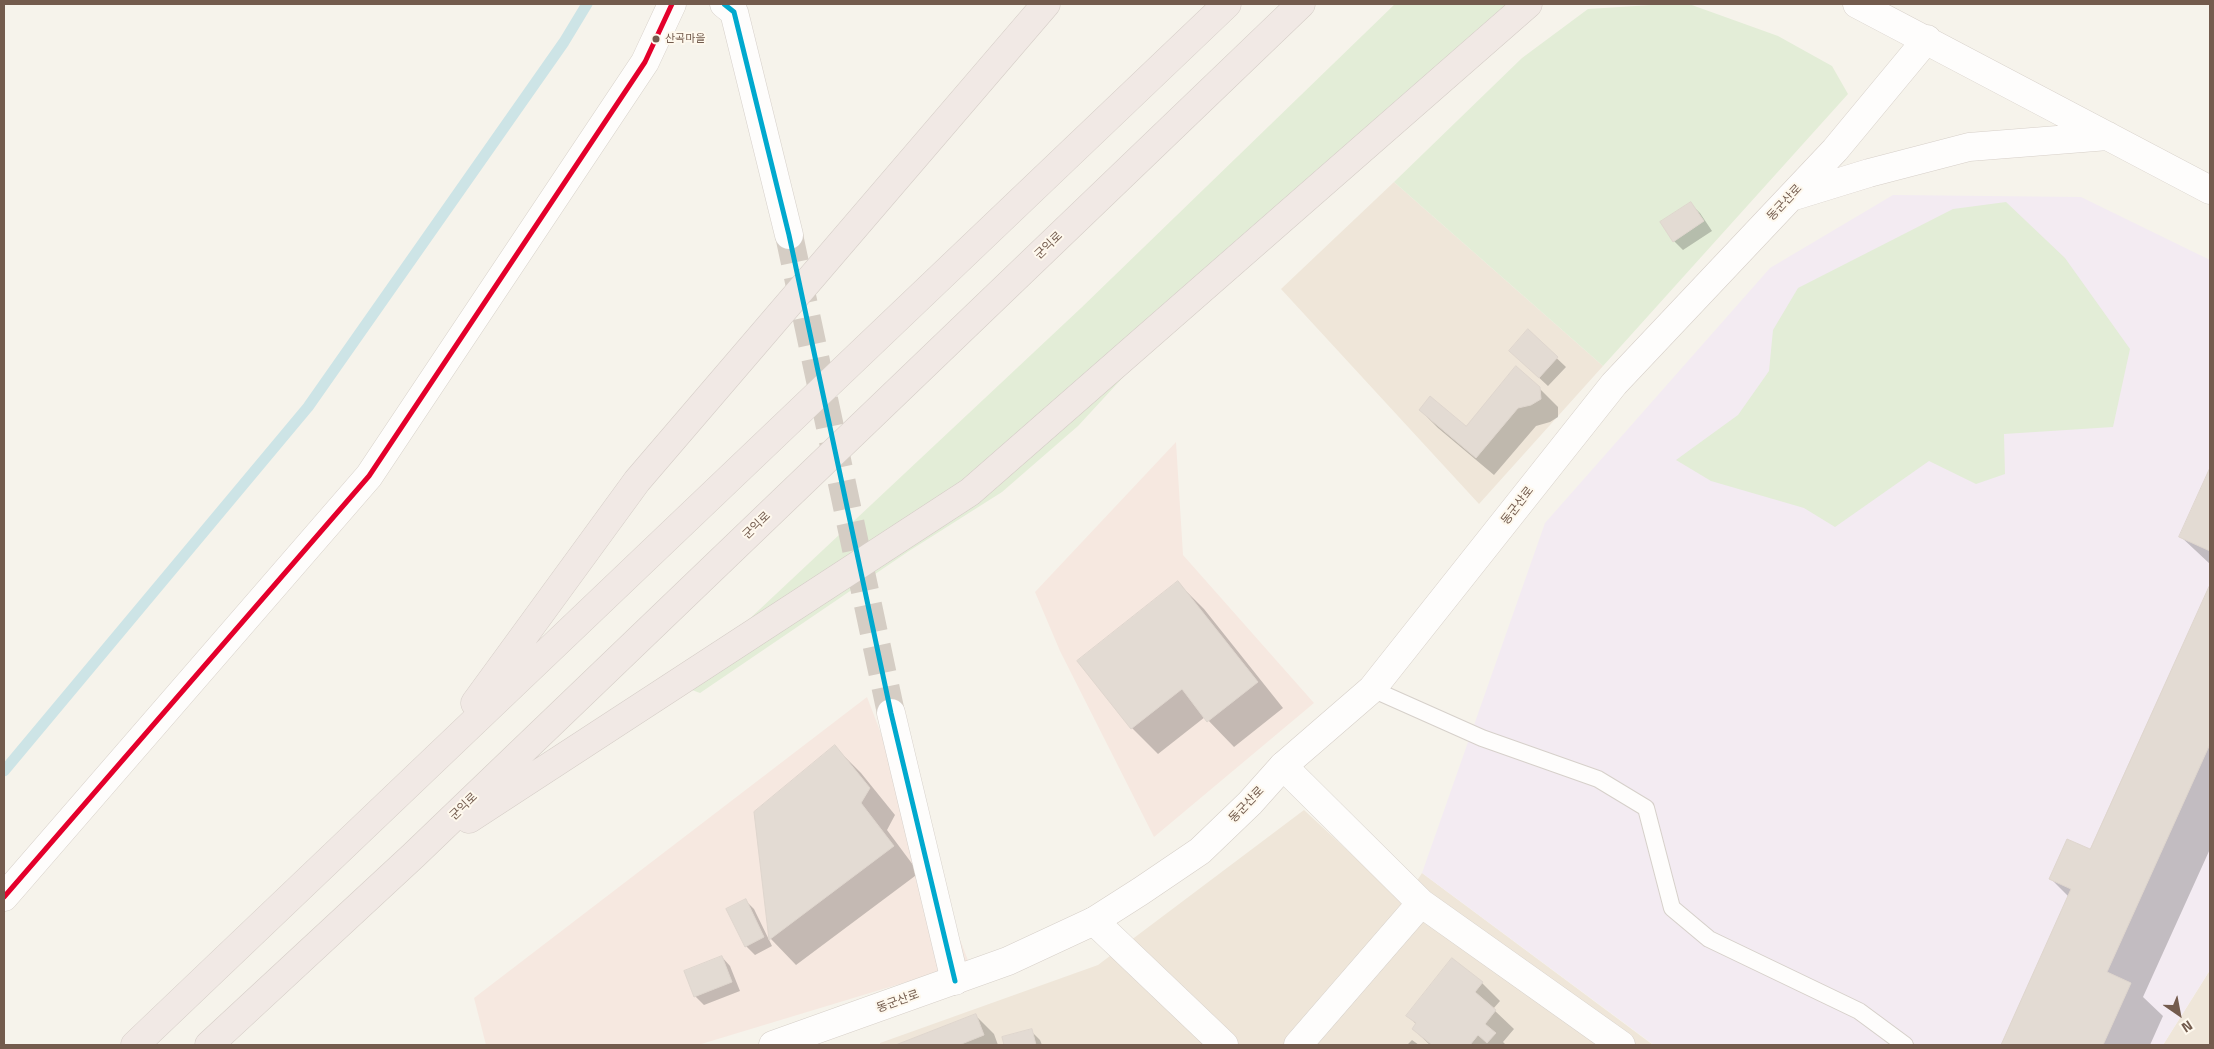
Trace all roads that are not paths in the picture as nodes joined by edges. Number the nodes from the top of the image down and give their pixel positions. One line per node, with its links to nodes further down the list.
1 (672, 4): 18 (street)
2 (724, 4): 12 (street)
3 (1046, 4): 15 (highway)
4 (1227, 4): 15 (highway)
5 (1301, 4): 17 (highway, 군익로)
6 (1528, 4): 17 (highway)
7 (1857, 4): 8 (street)
8 (1927, 39): 9 (street); 11 (street, 동군산로)
9 (2108, 136): 10 (street); 11 (street)
10 (2210, 190)
11 (1790, 198): 13 (street, 동군산로)
12 (789, 235)
13 (1372, 689): 16 (street, 동군산로); 28 (lane)
14 (891, 713): 21 (street)
15 (433, 761): 22 (highway)
16 (1283, 766): 19 (street); 20 (street, 동군산로)
17 (414, 855): 23 (highway, 군익로)
18 (4, 897)
19 (1421, 903): 26 (street); 27 (street)
20 (1094, 921): 21 (street, 동군산로); 25 (street)
21 (955, 980): 24 (street, 동군산로)
22 (135, 1045)
23 (209, 1045)
24 (772, 1045)
25 (1224, 1045)
26 (1298, 1045)
27 (1620, 1045)
28 (1905, 1045)

